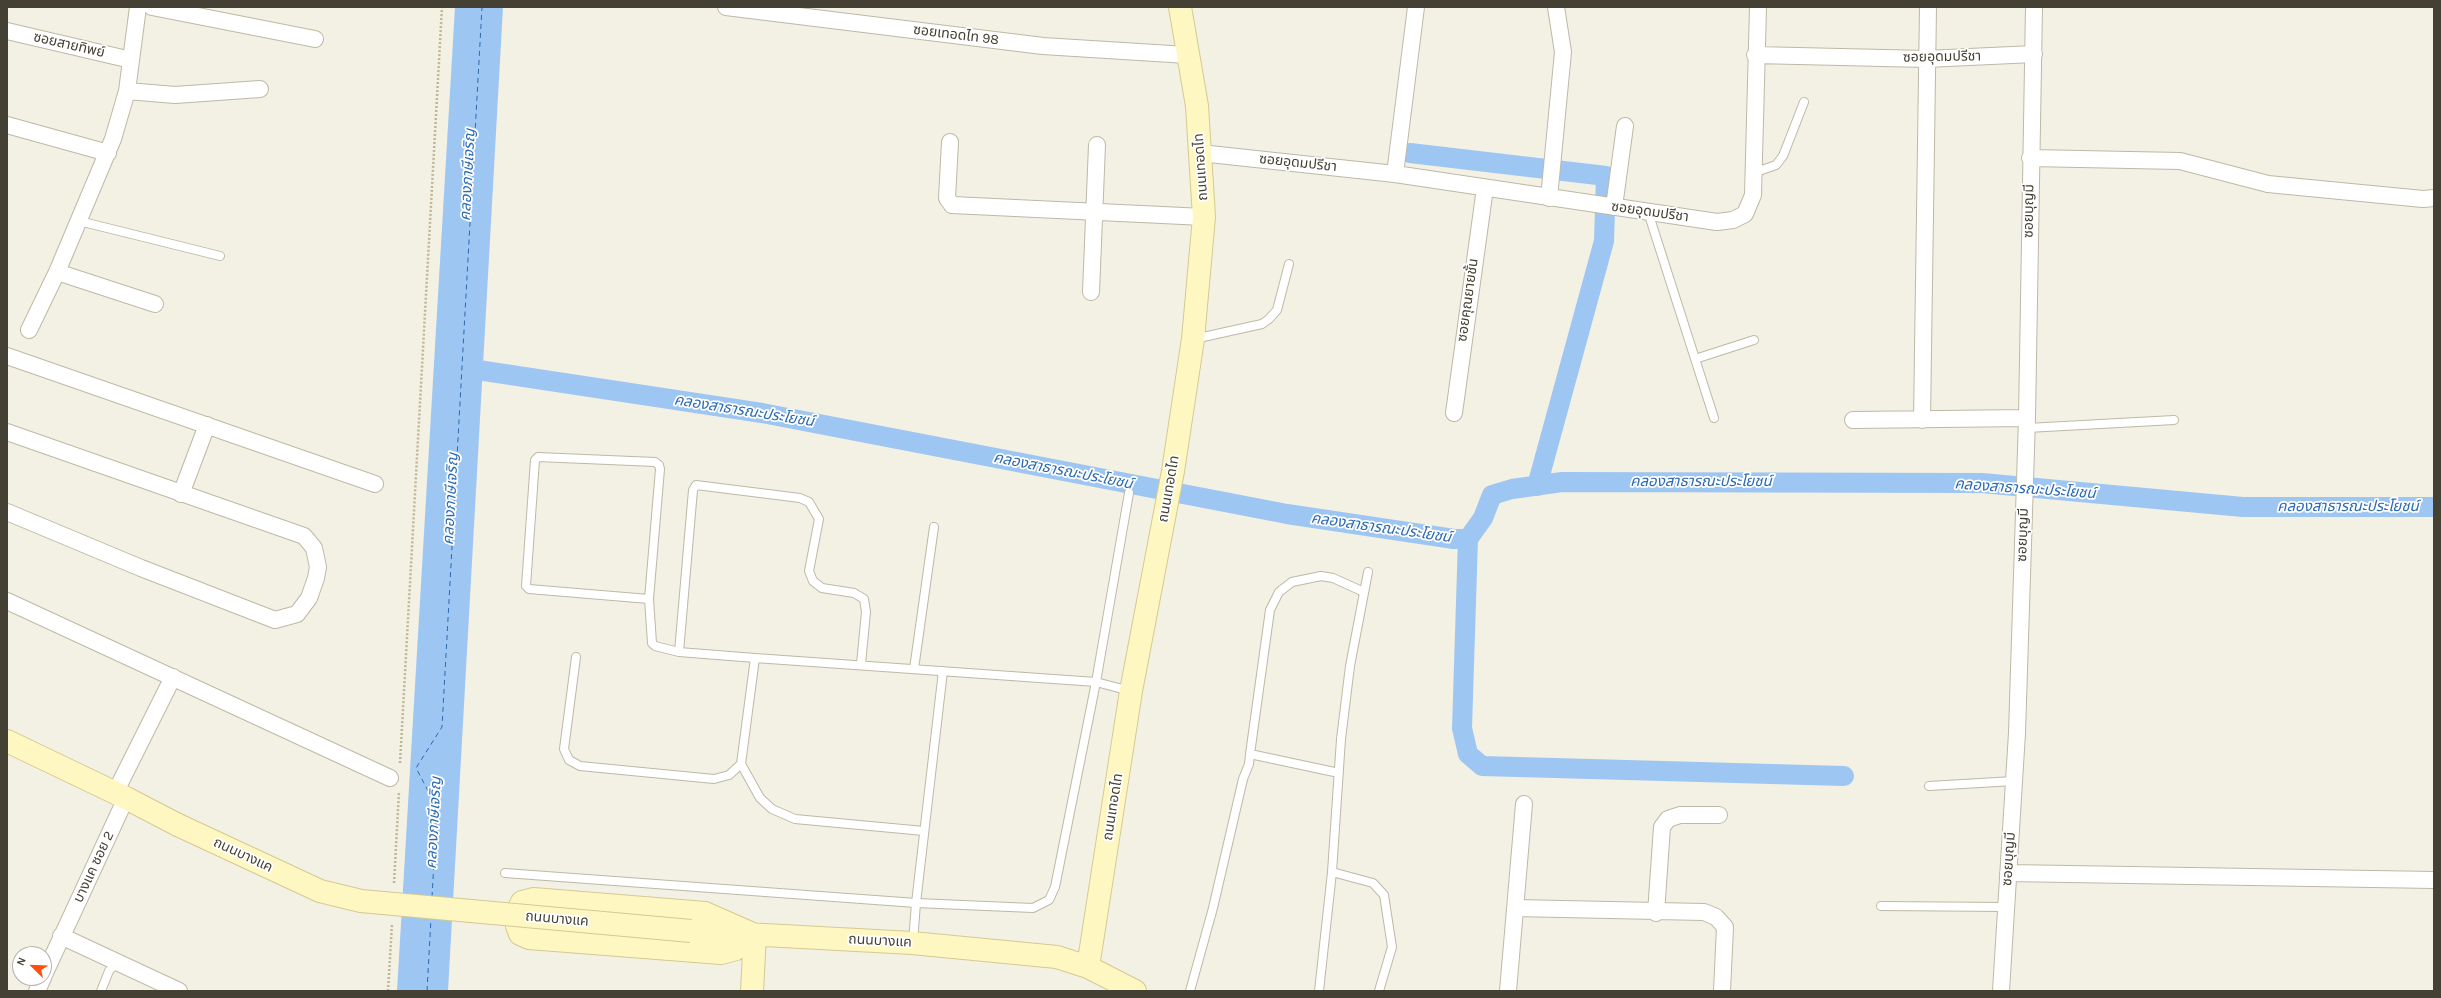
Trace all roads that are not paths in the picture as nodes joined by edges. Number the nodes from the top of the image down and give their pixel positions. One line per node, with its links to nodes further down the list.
1 (138, 7): 16 (street)
2 (152, 7): 11 (street)
3 (726, 7): 14 (street, ซอยเทอดไท 98)
4 (1180, 7): 14 (main road, ถนนเทอดไท)
5 (1416, 7): 28 (street)
6 (1556, 7): 30 (street)
7 (1758, 7): 12 (street, ซอยอุดมปรีชา)
8 (1928, 7): 15 (street)
9 (2034, 7): 13 (street, ซอยบุญมี)
10 (7, 31): 16 (street, ซอยสายทิพย์)
11 (315, 39)
12 (1755, 54): 15 (street, ซอยอุดมปรีชา); 27 (street, ซอยอุดมปรีชา)
13 (2034, 54): 15 (street, ซอยอุดมปรีชา); 26 (street, ซอยบุญมี)
14 (1187, 55): 25 (main road, ถนนเทอดไท)
15 (1926, 59): 50 (street)
16 (131, 60): 18 (street)
17 (260, 89): 18 (street)
18 (127, 92): 24 (street)
19 (1804, 102): 27 (lane)
20 (7, 125): 24 (street)
21 (1625, 126): 32 (street)
22 (950, 142): 34 (street)
23 (1097, 145): 34 (street)
24 (108, 153): 36 (street)
25 (1200, 153): 28 (street, ซอยอุดมปรีชา); 35 (main road, ถนนเทอดไท)
26 (2030, 158): 31 (street); 52 (street, ซอยบุญมี)
27 (1753, 173): 33 (street, ซอยอุดมปรีชา)
28 (1395, 174): 29 (street, ซอยอุดมปรีชา)
29 (1485, 188): 30 (street, ซอยอุดมปรีชา); 47 (street, ซอยคุณยายชั้น)
30 (1549, 198): 32 (street, ซอยอุดมปรีชา)
31 (2428, 198)
32 (1614, 207): 33 (street, ซอยอุดมปรีชา)
33 (1648, 212): 46 (lane)
34 (1093, 213): 35 (street); 40 (street)
35 (1204, 217): 43 (main road, ถนนเทอดไท)
36 (78, 221): 37 (lane); 39 (street)
37 (220, 256)
38 (1289, 264): 43 (lane)
39 (57, 272): 41 (street); 42 (street)
40 (1091, 292)
41 (155, 304)
42 (29, 330)
43 (1193, 339): 72 (main road, ถนนเทอดไท)
44 (1754, 340): 46 (lane)
45 (7, 356): 53 (street)
46 (1695, 358): 48 (lane)
47 (1454, 412)
48 (1714, 418)
49 (1853, 420): 50 (street)
50 (1922, 420): 52 (street)
51 (2174, 420): 52 (lane)
52 (2027, 423): 78 (street, ซอยบุญมี)
53 (207, 425): 55 (street); 57 (street)
54 (7, 432): 57 (street)
55 (375, 484)
56 (1128, 493): 71 (lane)
57 (181, 494): 58 (street)
58 (7, 512)
59 (934, 527): 68 (lane)
60 (1368, 572): 61 (lane)
61 (1364, 592): 74 (lane); 76 (lane)
62 (649, 599): 62 (lane); 64 (lane)
63 (7, 600): 70 (street)
64 (679, 652): 66 (lane); 67 (lane)
65 (576, 657): 75 (lane)
66 (755, 658): 67 (lane); 75 (lane)
67 (860, 664): 68 (lane)
68 (914, 669): 69 (lane)
69 (943, 671): 71 (lane); 83 (lane)
70 (173, 677): 77 (street); 80 (street, บางแค ซอย 2)
71 (1096, 682): 72 (lane); 88 (lane)
72 (1131, 691): 98 (main road, ถนนเทอดไท)
73 (7, 741): 80 (main road, ถนนบางแค)
74 (1250, 754): 76 (lane); 103 (lane)
75 (741, 764): 83 (lane)
76 (1339, 774): 84 (lane)
77 (396, 779)
78 (2014, 781): 79 (lane); 86 (street, ซอยบุญมี)
79 (1929, 786)
80 (121, 795): 93 (main road, ถนนบางแค, bridge); 94 (street, บางแค ซอย 2)
81 (1524, 804): 91 (street)
82 (1719, 815): 92 (street)
83 (924, 831): 88 (lane)
84 (1332, 872): 104 (lane); 105 (lane)
85 (505, 873): 88 (lane)
86 (2008, 873): 87 (street); 90 (street, ซอยบุญมี)
87 (2434, 880)
88 (916, 902): 95 (lane)
89 (1881, 906): 90 (lane)
90 (2006, 906): 108 (street, ซอยบุญมี)
91 (1515, 908): 92 (street); 106 (street)
92 (1656, 913): 107 (street)
93 (755, 935): 93 (main road); 95 (main road, ถนนบางแค); 101 (main road)
94 (61, 936): 96 (street, บางแค ซอย 2); 97 (street)
95 (912, 943): 98 (main road, ถนนบางแค)
96 (52, 956)
97 (117, 962): 99 (lane); 100 (street)
98 (1088, 967): 102 (main road, ถนนบางแค)
99 (101, 991)
100 (179, 991)
101 (752, 991)
102 (1135, 991)
103 (1190, 991)
104 (1319, 991)
105 (1380, 991)
106 (1508, 991)
107 (1722, 991)
108 (2001, 991)

